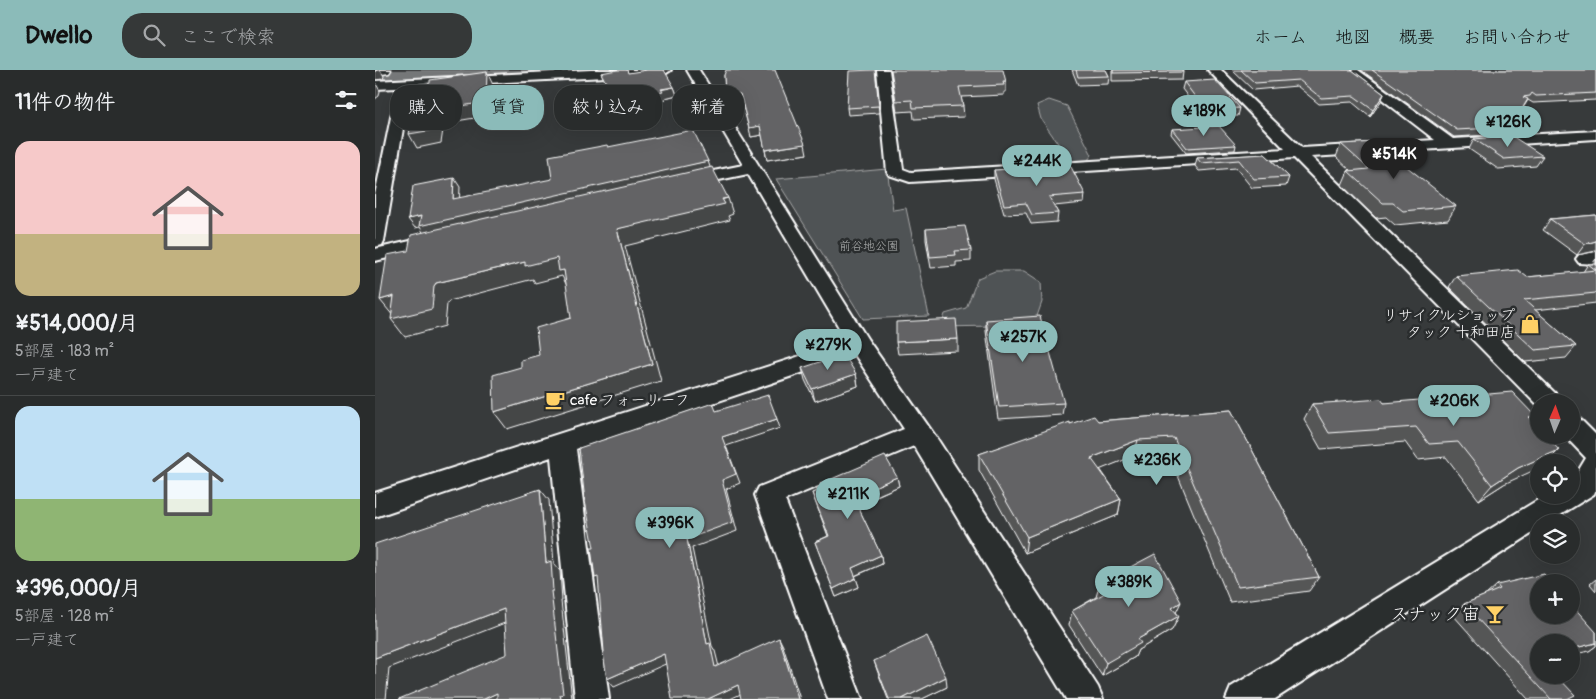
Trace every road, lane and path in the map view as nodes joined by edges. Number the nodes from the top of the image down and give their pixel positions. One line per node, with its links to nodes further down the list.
1 (384, 70): 7 (main road)
2 (665, 70): 8 (street)
3 (693, 70): 13 (street)
4 (883, 70): 12 (street)
5 (1214, 70): 12 (street)
6 (1350, 70): 11 (street)
7 (375, 71)
8 (404, 83): 9 (street); 16 (street)
9 (375, 85)
10 (1596, 135): 11 (street)
11 (1450, 144): 12 (street)
12 (1299, 152): 19 (street)
13 (752, 168): 14 (street); 18 (street)
14 (671, 185)
15 (459, 236): 17 (street)
16 (375, 241)
17 (375, 255)
18 (860, 345): 20 (street); 22 (street)
19 (1541, 394)
20 (919, 434): 29 (street); 30 (street)
21 (1580, 435): 23 (street)
22 (562, 442): 27 (street); 28 (street)
23 (1596, 452)
24 (1596, 464): 25 (street)
25 (1580, 488)
26 (1554, 504): 31 (street)
27 (375, 505)
28 (592, 699)
29 (845, 699)
30 (1086, 699)
31 (1243, 699)

